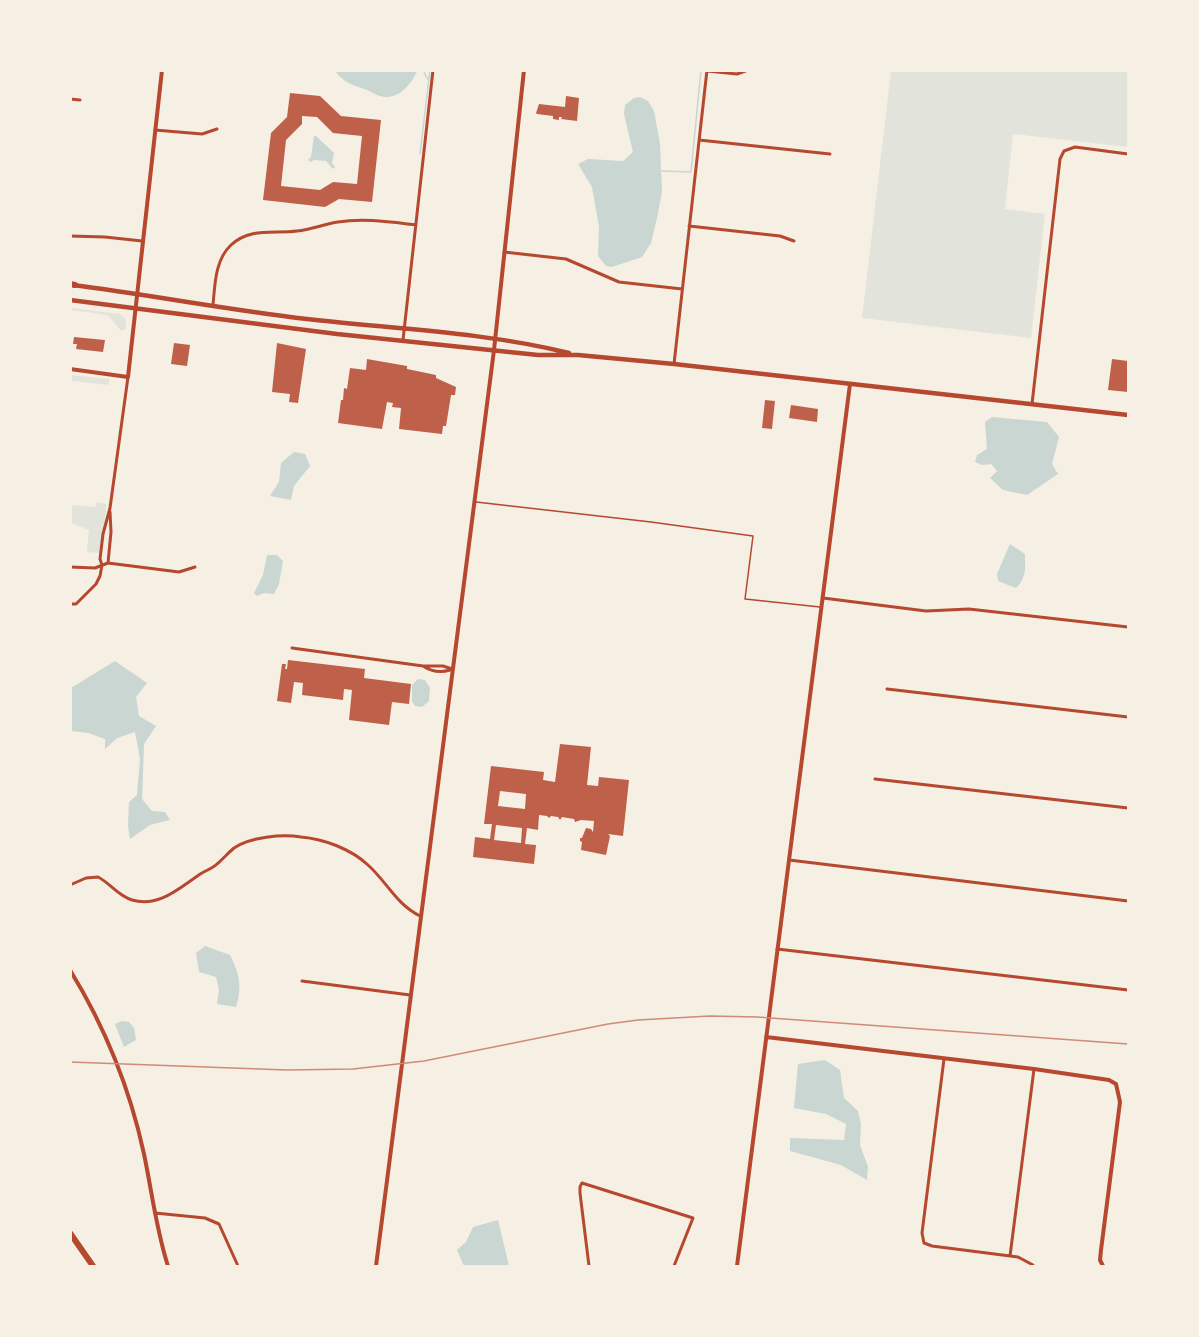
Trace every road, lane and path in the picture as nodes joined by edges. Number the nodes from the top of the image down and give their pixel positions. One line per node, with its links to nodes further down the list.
1 (162, 70): 9 (street)
2 (433, 70): 13 (street)
3 (524, 70): 18 (street)
4 (748, 70): 5 (street)
5 (707, 71): 10 (street)
6 (70, 99): 7 (street)
7 (80, 100)
8 (217, 129): 9 (street)
9 (155, 130): 16 (street)
10 (699, 140): 11 (street); 14 (street)
11 (830, 154)
12 (1128, 154): 34 (street)
13 (416, 225): 23 (street); 25 (street)
14 (689, 226): 17 (street); 20 (street)
15 (70, 236): 16 (street)
16 (142, 241): 21 (street)
17 (794, 242)
18 (504, 252): 20 (street); 26 (street)
19 (72, 285): 21 (main road)
20 (682, 289): 30 (street)
21 (137, 295): 23 (main road); 24 (street)
22 (70, 300): 24 (main road)
23 (213, 307): 25 (main road)
24 (136, 308): 27 (main road); 32 (street)
25 (405, 329): 26 (main road); 27 (street)
26 (495, 339): 28 (street); 29 (main road)
27 (403, 340): 28 (main road)
28 (494, 350): 29 (main road); 36 (street)
29 (578, 355): 30 (main road)
30 (674, 364): 33 (main road)
31 (70, 369): 32 (street)
32 (128, 377): 37 (street)
33 (850, 383): 34 (main road); 42 (street)
34 (1032, 404): 35 (main road)
35 (1128, 415)
36 (473, 502): 44 (lane); 47 (street)
37 (110, 508): 38 (street); 39 (street)
38 (108, 563): 39 (street); 41 (street)
39 (102, 565): 40 (street); 43 (street)
40 (70, 567)
41 (195, 567)
42 (823, 598): 44 (street); 45 (street)
43 (70, 604)
44 (821, 607): 52 (street)
45 (1128, 627)
46 (291, 648): 47 (street)
47 (452, 669): 55 (street)
48 (887, 689): 49 (street)
49 (1128, 717)
50 (875, 779): 51 (street)
51 (1128, 808)
52 (789, 860): 54 (street); 56 (street)
53 (70, 885): 55 (street)
54 (1128, 901)
55 (420, 916): 60 (street)
56 (777, 949): 59 (street); 61 (street)
57 (70, 970): 64 (street)
58 (302, 981): 60 (street)
59 (1128, 990)
60 (410, 995): 71 (street)
61 (766, 1037): 62 (street); 74 (street)
62 (944, 1058): 63 (street); 66 (street)
63 (1034, 1069): 66 (street); 75 (street)
64 (154, 1213): 69 (street); 70 (street)
65 (70, 1233): 68 (highway)
66 (1010, 1256): 67 (street)
67 (1033, 1265)
68 (93, 1266)
69 (168, 1266)
70 (238, 1266)
71 (376, 1266)
72 (589, 1266): 73 (street)
73 (674, 1266)
74 (737, 1266)
75 (1103, 1266)

